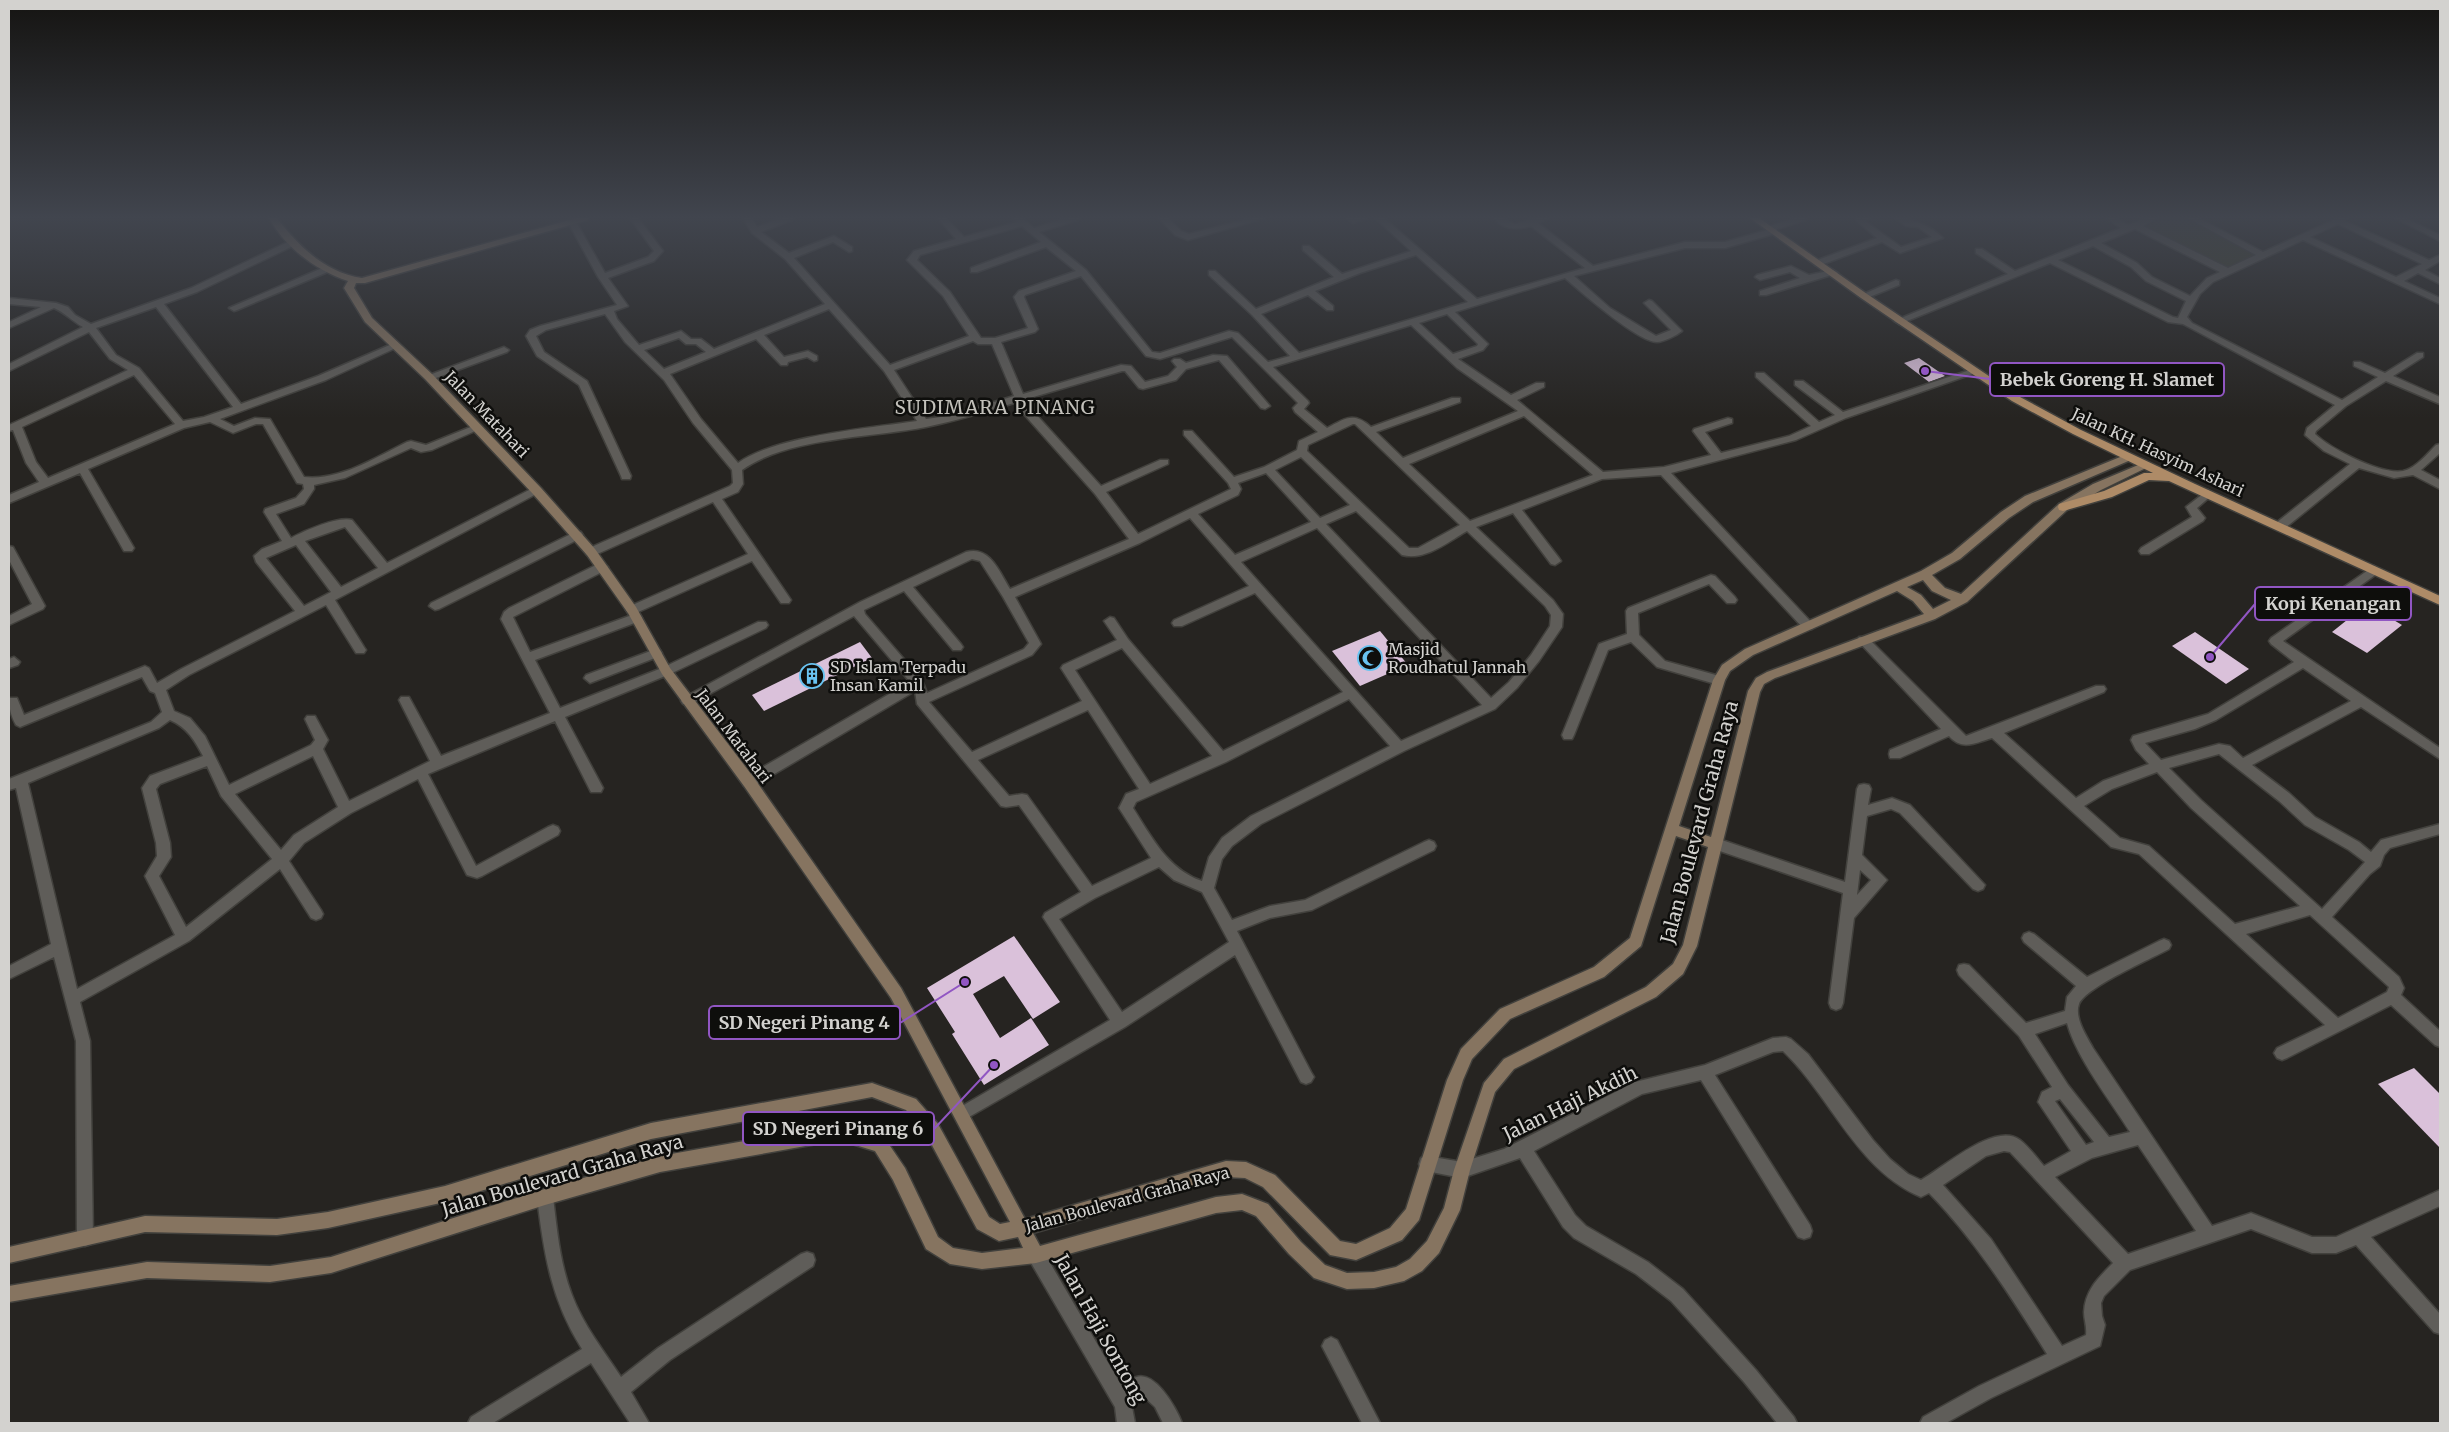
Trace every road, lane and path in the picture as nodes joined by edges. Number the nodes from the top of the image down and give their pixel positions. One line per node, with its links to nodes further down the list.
1 (205, 285): 30 (street)
2 (290, 285): 33 (street)
3 (350, 285): 46 (main road, Jalan Matahari)
4 (608, 285): 36 (street)
5 (812, 285): 32 (street)
6 (937, 285): 44 (street)
7 (1046, 285): 45 (street)
8 (1094, 285): 50 (street)
9 (1225, 285): 37 (street)
10 (1323, 285): 22 (street)
11 (1454, 285): 28 (street)
12 (1533, 285): 28 (street)
13 (1578, 285): 29 (street)
14 (1788, 285): 23 (street)
15 (1848, 285): 24 (main road, Jalan KH. Hasyim Ashari)
16 (1892, 285): 24 (street)
17 (1987, 285): 38 (street)
18 (2099, 285): 40 (street)
19 (2161, 285): 26 (street)
20 (2205, 285): 26 (street)
21 (2404, 285): 27 (street)
22 (1309, 290): 34 (street); 37 (street)
23 (1763, 293)
24 (1864, 296): 38 (main road, Jalan KH. Hasyim Ashari)
25 (9, 300): 31 (street)
26 (2191, 300): 40 (street)
27 (2440, 301)
28 (1474, 302): 35 (street)
29 (1649, 302)
30 (158, 303): 42 (street); 74 (street)
31 (53, 305): 41 (street); 42 (street)
32 (830, 305): 43 (street); 59 (street)
33 (234, 308)
34 (1330, 308)
35 (1448, 310): 39 (street); 54 (street)
36 (609, 311): 47 (street); 100 (street)
37 (1256, 312): 52 (street)
38 (1899, 320): 61 (main road, Jalan KH. Hasyim Ashari)
39 (1412, 321): 52 (street); 54 (street)
40 (2187, 323): 72 (street)
41 (9, 325)
42 (90, 327): 58 (street); 60 (street)
43 (757, 334): 49 (street); 53 (street)
44 (975, 337): 45 (street); 59 (street)
45 (996, 341): 68 (street)
46 (395, 346): 65 (main road, Jalan Matahari); 74 (street)
47 (637, 349): 49 (street); 62 (street)
48 (504, 350): 65 (street)
49 (714, 352): 62 (street)
50 (1171, 353): 56 (street); 57 (street)
51 (2420, 354): 64 (street)
52 (1296, 356): 57 (street)
53 (814, 358)
54 (1452, 358): 69 (street)
55 (2357, 364): 64 (street)
56 (1184, 366): 68 (street); 73 (street)
57 (1267, 366): 85 (street)
58 (9, 368)
59 (888, 369): 80 (street)
60 (136, 370): 79 (street); 81 (street)
61 (1974, 372): 76 (street); 89 (main road, Jalan KH. Hasyim Ashari)
62 (663, 374): 96 (street)
63 (1760, 374): 82 (street)
64 (2385, 377): 71 (street); 72 (street)
65 (429, 378): 83 (main road, Jalan Matahari)
66 (1799, 382): 76 (street)
67 (1540, 385): 69 (street)
68 (1018, 398): 80 (street); 108 (street)
69 (1510, 398): 75 (street)
70 (1456, 400): 84 (street)
71 (2440, 401)
72 (2342, 404): 93 (street)
73 (1265, 406)
74 (238, 407): 77 (street)
75 (1526, 412): 92 (street); 101 (street)
76 (1842, 416): 82 (street)
77 (211, 418): 79 (street); 102 (street)
78 (1728, 421): 90 (street)
79 (181, 424): 95 (street)
80 (924, 424): 96 (street)
81 (12, 427): 104 (street)
82 (1818, 427): 90 (street)
83 (477, 428): 102 (street); 107 (main road, Jalan Matahari)
84 (1370, 431): 85 (street); 92 (street)
85 (1325, 432): 88 (street)
86 (1188, 433): 103 (street)
87 (2439, 450): 98 (street)
88 (1302, 452): 97 (street); 112 (street)
89 (2129, 457): 94 (main road, Jalan KH. Hasyim Ashari); 132 (main road, Jalan Boulevard Graha Raya)
90 (1719, 458): 99 (street)
91 (1164, 462): 108 (street)
92 (1403, 462): 117 (street)
93 (2359, 463): 98 (street); 118 (street)
94 (2147, 465): 105 (main road, Jalan KH. Hasyim Ashari); 114 (main road, Jalan Boulevard Graha Raya)
95 (83, 469): 104 (street); 122 (street)
96 (737, 469): 110 (street)
97 (1268, 469): 103 (street); 116 (street)
98 (2413, 470): 106 (street)
99 (1664, 471): 101 (street); 152 (street)
100 (626, 476)
101 (1601, 476): 113 (street)
102 (308, 482): 121 (street)
103 (1232, 482): 115 (street)
104 (46, 483): 111 (street)
105 (2191, 486): 109 (main road, Jalan KH. Hasyim Ashari); 114 (main road)
106 (2440, 486)
107 (537, 491): 119 (main road, Jalan Matahari); 130 (street)
108 (1099, 491): 120 (street)
109 (2208, 494): 118 (main road, Jalan KH. Hasyim Ashari); 124 (street)
110 (715, 497): 125 (street); 126 (street)
111 (9, 499)
112 (1357, 506): 116 (street); 117 (street)
113 (1515, 508): 117 (street); 128 (street)
114 (2063, 508): 138 (main road, Jalan Boulevard Graha Raya)
115 (1192, 514): 120 (street); 127 (street)
116 (1317, 524): 127 (street); 174 (street)
117 (1467, 526): 174 (street)
118 (2280, 526): 131 (main road, Jalan KH. Hasyim Ashari)
119 (578, 535): 125 (main road, Jalan Matahari); 143 (street)
120 (1136, 540): 137 (street)
121 (294, 541): 130 (street); 136 (street); 145 (street)
122 (128, 548)
123 (9, 550): 148 (street)
124 (2145, 550)
125 (591, 552): 129 (main road, Jalan Matahari)
126 (754, 556): 140 (street); 146 (street)
127 (1233, 561): 134 (street)
128 (1555, 562)
129 (602, 567): 146 (main road, Jalan Matahari); 159 (street)
130 (385, 569): 136 (street)
131 (2374, 570): 142 (main road, Jalan KH. Hasyim Ashari); 160 (street)
132 (1925, 574): 135 (main road, Jalan Boulevard Graha Raya); 138 (main road)
133 (905, 585): 137 (street); 144 (street); 156 (street)
134 (1257, 587): 150 (street); 167 (street)
135 (1897, 587): 147 (main road); 152 (main road, Jalan Boulevard Graha Raya)
136 (340, 592): 139 (street)
137 (1008, 595): 170 (street)
138 (1963, 598): 147 (main road, Jalan Boulevard Graha Raya)
139 (328, 599): 145 (street); 157 (street)
140 (786, 600)
141 (1731, 600): 153 (street)
142 (2440, 601)
143 (435, 606)
144 (858, 609): 164 (street); 169 (street)
145 (303, 613): 165 (street)
146 (634, 614): 158 (main road, Jalan Matahari); 159 (street)
147 (1931, 616): 154 (main road, Jalan Boulevard Graha Raya)
148 (9, 621)
149 (1110, 621): 155 (street)
150 (1178, 623)
151 (762, 625): 161 (street)
152 (1808, 626): 163 (main road, Jalan Boulevard Graha Raya)
153 (1633, 637): 163 (street); 180 (street)
154 (1863, 640): 178 (street); 204 (main road, Jalan Boulevard Graha Raya)
155 (1124, 642): 173 (street); 186 (street)
156 (957, 647)
157 (360, 650)
158 (656, 653): 161 (main road, Jalan Matahari); 162 (street)
159 (529, 657): 176 (street)
160 (2303, 662): 171 (street); 190 (street)
161 (666, 671): 169 (main road, Jalan Matahari); 176 (street)
162 (590, 678)
163 (1719, 680): 201 (main road, Jalan Boulevard Graha Raya)
164 (918, 683): 170 (street); 192 (street)
165 (160, 688): 172 (street); 175 (street)
166 (2100, 689): 179 (street)
167 (1351, 693): 181 (street); 186 (street)
168 (404, 700): 188 (street)
169 (687, 701): 192 (main road, Jalan Matahari)
170 (921, 701): 185 (street)
171 (2362, 701): 184 (street); 189 (street)
172 (9, 703)
173 (1090, 703): 185 (street); 195 (street)
174 (1491, 706): 181 (street)
175 (169, 714): 187 (street); 193 (street)
176 (556, 715): 188 (street); 194 (street)
177 (311, 719): 182 (street)
178 (1951, 730): 179 (street); 183 (street)
179 (1994, 732): 198 (street)
180 (1568, 735)
181 (1399, 747): 211 (street)
182 (316, 749): 197 (street); 199 (street)
183 (1895, 754)
184 (2440, 754)
185 (971, 758): 213 (street)
186 (1221, 758): 195 (street)
187 (210, 759): 197 (street); 219 (street)
188 (438, 763): 191 (street)
189 (2243, 764): 190 (street); 209 (street)
190 (2160, 767): 198 (street); 215 (street)
191 (420, 771): 199 (street); 203 (street)
192 (749, 782): 239 (main road, Jalan Matahari)
193 (15, 783): 223 (street)
194 (596, 788)
195 (1147, 790): 208 (street)
196 (1864, 790): 200 (street)
197 (226, 792): 207 (street)
198 (2075, 806): 218 (street)
199 (346, 809): 207 (street)
200 (1861, 814): 206 (street); 210 (street)
201 (1672, 829): 204 (main road); 244 (main road, Jalan Boulevard Graha Raya)
202 (2440, 829): 209 (street)
203 (553, 831)
204 (1716, 844): 212 (street); 245 (main road, Jalan Boulevard Graha Raya)
205 (1429, 846): 217 (street)
206 (1855, 857): 212 (street); 216 (street)
207 (281, 860): 214 (street); 219 (street)
208 (1160, 860): 211 (street); 213 (street)
209 (2375, 862): 215 (street)
210 (1978, 885)
211 (1207, 888): 217 (street)
212 (1851, 890): 216 (street)
213 (1090, 894): 231 (street)
214 (316, 914)
215 (2317, 914): 218 (street); 227 (street)
216 (1847, 916): 229 (street)
217 (1230, 927): 221 (street)
218 (2233, 931): 232 (street)
219 (184, 937): 228 (street)
220 (2029, 938): 226 (street)
221 (1236, 942): 231 (street); 237 (street)
222 (2164, 945): 226 (street)
223 (59, 948): 225 (street); 228 (street)
224 (1964, 970): 233 (street)
225 (9, 973)
226 (2086, 985): 230 (street)
227 (2392, 997): 232 (street); 234 (street)
228 (73, 999): 254 (street)
229 (1836, 1003)
230 (2072, 1015): 233 (street); 240 (street)
231 (1120, 1022): 239 (street)
232 (2337, 1026): 235 (street)
233 (2024, 1031): 238 (street)
234 (2440, 1040)
235 (2282, 1053)
236 (1705, 1072): 242 (street, Jalan Haji Akdih); 247 (street, Jalan Haji Akdih); 251 (street)
237 (1306, 1077)
238 (2063, 1090): 241 (street); 243 (street)
239 (962, 1114): 250 (main road, Jalan Matahari)
240 (2142, 1137): 241 (street); 252 (street)
241 (2105, 1144): 243 (street)
242 (1523, 1148): 245 (street, Jalan Haji Akdih); 271 (street)
243 (2082, 1153): 246 (street)
244 (1428, 1164): 245 (street, Jalan Haji Akdih); 250 (main road, Jalan Boulevard Graha Raya)
245 (1462, 1170): 256 (main road, Jalan Boulevard Graha Raya)
246 (2044, 1175): 247 (street); 258 (street)
247 (1932, 1184): 263 (street)
248 (545, 1197): 256 (main road, Jalan Boulevard Graha Raya); 259 (main road, Jalan Boulevard Graha Raya); 262 (street)
249 (2440, 1198): 253 (street)
250 (1022, 1228): 254 (main road, Jalan Boulevard Graha Raya); 256 (main road, Jalan Matahari)
251 (1804, 1230)
252 (2209, 1235): 253 (street); 258 (street)
253 (2360, 1236): 260 (street)
254 (85, 1238): 255 (main road, Jalan Boulevard Graha Raya)
255 (9, 1255)
256 (1036, 1255): 265 (street, Jalan Haji Sontong)
257 (806, 1260): 264 (street)
258 (2126, 1263): 263 (street)
259 (9, 1294)
260 (2440, 1326)
261 (1331, 1346): 270 (street)
262 (593, 1352): 264 (street); 266 (street)
263 (2059, 1357): 272 (street)
264 (620, 1389): 267 (street)
265 (1123, 1405): 268 (street, Jalan Haji Sontong); 269 (street)
266 (476, 1423)
267 (640, 1423)
268 (1126, 1423)
269 (1173, 1423)
270 (1371, 1423)
271 (1788, 1423)
272 (1929, 1423)

